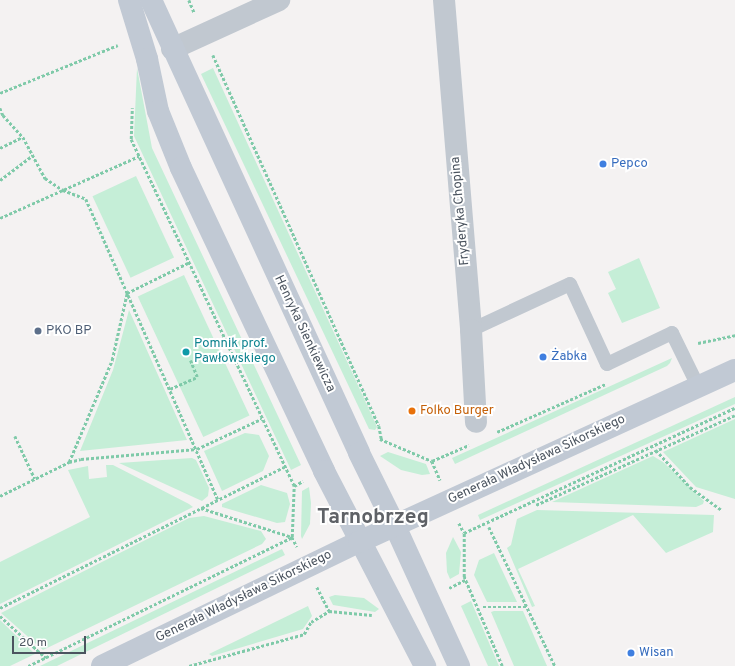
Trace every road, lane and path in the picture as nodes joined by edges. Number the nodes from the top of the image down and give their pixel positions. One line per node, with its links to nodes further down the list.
1 (129, 0): 47 (street)
2 (150, 0): 6 (street, Henryka Sienkiewicza)
3 (279, 0): 6 (street)
4 (444, 0): 18 (street, Fryderyka Chopina)
5 (121, 44): 8 (path)
6 (172, 49): 43 (street, Henryka Sienkiewicza)
7 (212, 53): 32 (path)
8 (0, 93)
9 (0, 108): 10 (path)
10 (23, 137): 11 (path); 12 (path)
11 (0, 148)
12 (33, 155): 14 (path); 15 (path)
13 (139, 156): 15 (path)
14 (0, 180)
15 (63, 190): 16 (path); 17 (path)
16 (0, 218)
17 (127, 293): 23 (path); 26 (path); 33 (path)
18 (471, 330): 22 (lane); 27 (street, Fryderyka Chopina)
19 (190, 360): 23 (path)
20 (735, 370): 22 (street, Generała Władysława Sikorskiego)
21 (612, 382): 27 (path)
22 (698, 386): 43 (street, Generała Władysława Sikorskiego)
23 (170, 389): 30 (path)
24 (735, 408): 45 (path)
25 (735, 415): 31 (path)
26 (261, 418): 30 (path); 34 (path)
27 (484, 429)
28 (14, 436): 36 (path)
29 (471, 444): 32 (path)
30 (197, 449): 33 (path); 38 (path)
31 (656, 450): 39 (path); 41 (path)
32 (432, 461): 35 (path)
33 (69, 462): 36 (path)
34 (284, 467): 38 (path); 46 (path)
35 (438, 475)
36 (35, 479): 37 (path)
37 (0, 496)
38 (218, 499): 40 (path)
39 (536, 505)
40 (200, 508): 46 (path); 54 (path)
41 (722, 510)
42 (460, 524): 45 (path)
43 (395, 526): 47 (street, Generała Władysława Sikorskiego); 63 (street, Henryka Sienkiewicza)
44 (489, 527): 53 (path)
45 (464, 533): 49 (path)
46 (292, 537): 48 (path); 58 (path)
47 (359, 542): 60 (street, Generała Władysława Sikorskiego); 62 (street)
48 (298, 549)
49 (465, 580): 50 (path); 64 (path)
50 (451, 587)
51 (322, 598): 55 (path)
52 (483, 607): 53 (path)
53 (528, 607): 65 (path)
54 (0, 608)
55 (329, 612): 57 (path); 61 (path)
56 (0, 616): 58 (path)
57 (376, 616)
58 (46, 658): 59 (path)
59 (28, 666)
60 (102, 666)
61 (189, 666)
62 (425, 666)
63 (459, 666)
64 (502, 666)
65 (555, 666)

